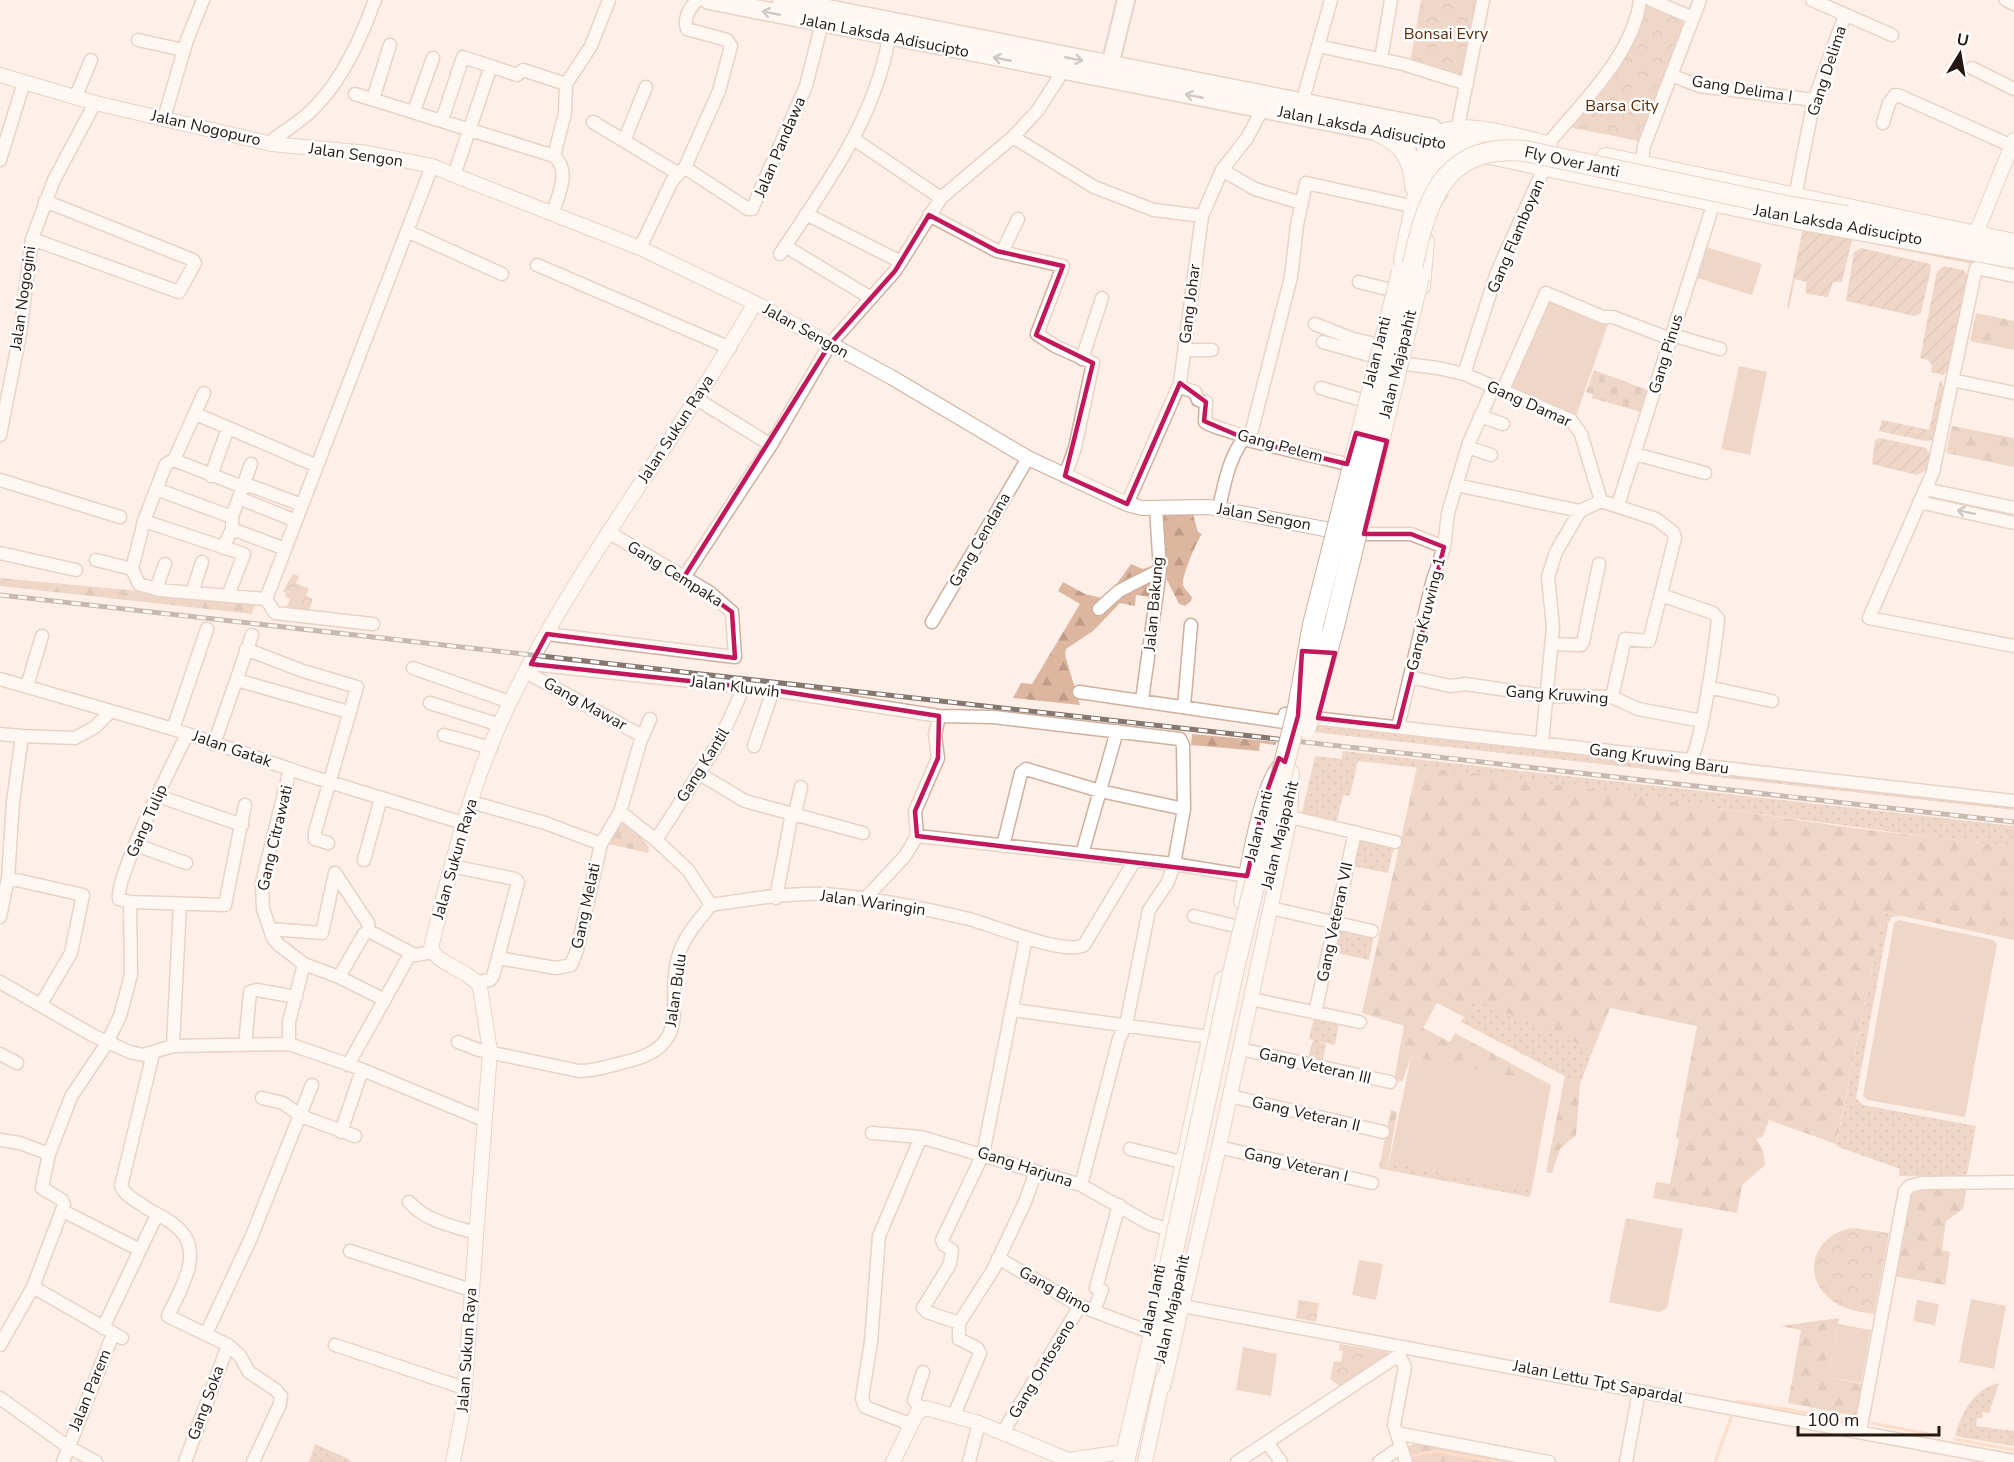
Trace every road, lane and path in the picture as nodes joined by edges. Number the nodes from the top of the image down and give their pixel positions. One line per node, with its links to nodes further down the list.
1 (203, 0): 25 (street)
2 (375, 0): 59 (street, Jalan Nogopuro)
3 (609, 0): 36 (street)
4 (698, 0): 68 (street)
5 (709, 0): 17 (main road, Jalan Laksda Adisucipto, one-way to 5)
6 (783, 0): 17 (main road, Jalan Laksda Adisucipto)
7 (1126, 0): 29 (main road)
8 (1331, 0): 24 (street)
9 (1391, 0): 27 (street)
10 (1483, 0): 37 (street)
11 (1640, 0): 62 (street, Gang Flamboyan)
12 (1651, 0): 19 (street)
13 (1700, 0): 19 (street)
14 (1812, 0): 18 (street)
15 (2006, 0): 16 (street)
16 (2014, 4)
17 (818, 10): 20 (main road, Jalan Laksda Adisucipto); 68 (street, Jalan Pandawa)
18 (1845, 15): 21 (street); 43 (street, Gang Delima)
19 (1693, 18): 34 (street)
20 (903, 33): 29 (main road, Jalan Laksda Adisucipto, one-way to 29); 32 (main road, Jalan Laksda Adisucipto, one-way to 20); 56 (street)
21 (1892, 35)
22 (138, 40): 25 (street)
23 (390, 45): 42 (street)
24 (1318, 46): 27 (street); 45 (street)
25 (183, 50): 48 (street)
26 (433, 58): 47 (street)
27 (1381, 59): 37 (street)
28 (91, 60): 41 (street)
29 (1110, 65): 46 (main road, Jalan Laksda Adisucipto)
30 (491, 66): 36 (street); 49 (street); 52 (street)
31 (1971, 68): 39 (street)
32 (1064, 71): 46 (main road, Jalan Laksda Adisucipto, one-way to 32); 55 (street)
33 (0, 75): 35 (street, Jalan Nogopuro)
34 (1671, 75): 43 (street, Gang Delima I); 65 (street)
35 (24, 82): 41 (street, Jalan Nogopuro); 63 (street)
36 (566, 84): 61 (street)
37 (1467, 84): 54 (street)
38 (646, 87): 57 (street)
39 (2014, 88)
40 (355, 94): 42 (street)
41 (76, 96): 44 (street, Jalan Nogopuro)
42 (373, 99): 47 (street)
43 (1814, 100): 71 (street, Gang Delima)
44 (95, 103): 48 (street, Jalan Nogopuro); 73 (street, Jalan Nogogini)
45 (1302, 103): 46 (main road, Jalan Laksda Adisucipto); 54 (main road, Jalan Laksda Adisucipto); 54 (main road, Jalan Laksda Adisucipto)
46 (1256, 104): 53 (main road, Jalan Laksda Adisucipto); 67 (street, Gang Johar)
47 (414, 111): 49 (street)
48 (164, 118): 59 (street, Jalan Nogopuro)
49 (442, 120): 52 (street)
50 (592, 122): 57 (street)
51 (1883, 123): 58 (street)
52 (470, 128): 61 (street); 69 (street)
53 (1379, 132): 54 (main road, Jalan Laksda Adisucipto); 76 (highway)
54 (1449, 134): 60 (highway, Jalan Laksda Adisucipto); 62 (highway, Jalan Laksda Adisucipto); 76 (highway)
55 (1013, 137): 72 (street); 80 (street)
56 (855, 140): 72 (street); 78 (street)
57 (624, 141): 68 (street)
58 (2013, 143): 84 (street)
59 (272, 144): 66 (street, Jalan Sengon)
60 (1502, 155): 62 (highway, Jalan Laksda Adisucipto); 76 (highway)
61 (554, 156): 77 (street)
62 (1546, 156): 64 (highway, Jalan Laksda Adisucipto); 70 (highway, Jalan Laksda Adisucipto); 112 (street, Gang Flamboyan)
63 (0, 160)
64 (1618, 161): 65 (highway, Jalan Laksda Adisucipto); 70 (highway)
65 (1641, 165): 71 (highway, Jalan Laksda Adisucipto)
66 (432, 166): 69 (street, Jalan Sengon); 83 (street)
67 (1222, 170): 75 (street); 80 (street, Gang Johar)
68 (682, 171): 88 (street)
69 (454, 175): 77 (street, Jalan Sengon)
70 (1614, 181): 74 (highway, Jalan Laksda Adisucipto)
71 (1795, 197): 82 (highway, Jalan Laksda Adisucipto)
72 (941, 198): 79 (street)
73 (45, 201): 85 (street, Jalan Nogogini); 85 (street)
74 (1714, 202): 90 (highway, Jalan Laksda Adisucipto); 102 (street, Gang Pinus)
75 (1301, 203): 76 (street); 127 (street)
76 (1425, 209): 86 (highway, Jalan Majapahit)
77 (553, 213): 88 (street, Jalan Sengon)
78 (806, 214): 91 (street); 98 (street)
79 (929, 215): 89 (street); 91 (street)
80 (1202, 216): 107 (street, Gang Johar)
81 (1018, 219): 89 (street)
82 (1940, 229): 84 (highway, Jalan Laksda Adisucipto); 184 (highway, Fly Over Janti, bridge)
83 (407, 231): 93 (street); 137 (street)
84 (1975, 236): 87 (highway, Jalan Laksda Adisucipto)
85 (32, 239): 126 (street, Jalan Nogogini)
86 (1418, 240): 94 (highway, Jalan Majapahit); 97 (street, Jalan Janti); 111 (street, Jalan Janti)
87 (2014, 244)
88 (640, 248): 100 (street, Jalan Sengon)
89 (1002, 252): 110 (street)
90 (2014, 258)
91 (901, 262): 98 (street)
92 (537, 265): 105 (street)
93 (502, 274)
94 (1410, 275): 213 (highway, Jalan Majapahit, bridge); 338 (highway, Jalan Majapahit, bridge)
95 (2014, 276): 113 (street)
96 (1359, 282): 97 (street)
97 (1391, 290): 109 (street, Jalan Janti)
98 (871, 298): 104 (street)
99 (1102, 298): 110 (street)
100 (755, 303): 104 (street, Jalan Sengon); 105 (street, Jalan Sukun Raya)
101 (1315, 324): 109 (street)
102 (1671, 337): 106 (street); 116 (street); 131 (street, Gang Pinus)
103 (1323, 342): 109 (street)
104 (830, 344): 129 (street); 133 (street, Jalan Sengon)
105 (730, 348): 119 (street, Jalan Sukun Raya)
106 (1720, 349)
107 (1184, 350): 108 (street); 114 (street, Gang Johar)
108 (1212, 350)
109 (1378, 351): 120 (street, Jalan Janti)
110 (1082, 358): 140 (street)
111 (1406, 364): 112 (street, Gang Damar); 128 (street, Jalan Janti)
112 (1464, 374): 116 (street, Gang Damar)
113 (1952, 380): 118 (street); 144 (street)
114 (1180, 383): 127 (street, Gang Pelem); 148 (street, Gang Johar)
115 (1321, 388): 120 (street)
116 (1498, 390): 122 (street); 146 (street, Gang Damar)
117 (204, 393): 121 (street)
118 (2014, 393)
119 (695, 398): 129 (street); 161 (street, Jalan Sukun Raya)
120 (1365, 401): 125 (street, Jalan Janti)
121 (196, 414): 124 (street); 134 (street)
122 (1480, 416): 123 (street); 130 (street)
123 (1503, 424)
124 (228, 428): 137 (street); 139 (street)
125 (1356, 433): 128 (street); 136 (street, Jalan Janti)
126 (0, 435)
127 (1245, 436): 136 (street, Gang Pelem); 153 (street)
128 (1387, 441): 162 (street, Jalan Janti)
129 (771, 445): 174 (street)
130 (1468, 447): 132 (street); 142 (street)
131 (1635, 454): 138 (street); 150 (street, Gang Pinus)
132 (1491, 455)
133 (1028, 458): 140 (street, Jalan Sengon); 181 (street, Gang Cendana)
134 (174, 460): 139 (street); 143 (street)
135 (251, 464): 145 (street)
136 (1347, 464): 160 (street, Jalan Janti)
137 (317, 466): 149 (street)
138 (1705, 473)
139 (211, 476): 145 (street)
140 (1065, 476): 148 (street, Jalan Sengon)
141 (0, 480): 155 (street)
142 (1456, 485): 154 (street); 163 (street)
143 (156, 489): 157 (street); 158 (street)
144 (1925, 489): 147 (street); 152 (street)
145 (241, 492): 149 (street); 156 (street); 158 (street)
146 (1601, 501): 150 (street); 154 (street)
147 (1919, 502): 159 (street, one-way to 147); 192 (street)
148 (1127, 504): 151 (street, Jalan Sengon)
149 (302, 505): 156 (street)
150 (1618, 505): 177 (street)
151 (1156, 508): 153 (street, Jalan Sengon); 173 (street, Jalan Bakung)
152 (2014, 508)
153 (1220, 509): 160 (street, Jalan Sengon)
154 (1580, 511): 190 (street)
155 (120, 517)
156 (296, 521): 165 (street)
157 (144, 522): 164 (street); 171 (street)
158 (232, 523): 164 (street); 165 (street)
159 (2014, 523)
160 (1330, 530): 189 (street, Jalan Janti)
161 (608, 532): 174 (street, Gang Cempaka); 186 (street, Jalan Sukun Raya)
162 (1364, 534): 163 (street, Gang Kruwing 1); 191 (street, Jalan Janti)
163 (1444, 547): 196 (street, Gang Kruwing 1)
164 (223, 548): 178 (street)
165 (285, 549): 179 (street)
166 (0, 552): 172 (street)
167 (96, 560): 171 (street)
168 (202, 562): 176 (street)
169 (165, 564): 175 (street)
170 (1599, 564): 190 (street)
171 (132, 569): 175 (street)
172 (76, 570)
173 (1160, 570): 180 (street); 206 (street, Jalan Bakung)
174 (684, 577): 186 (street, Gang Cempaka)
175 (156, 589): 176 (street)
176 (192, 593): 178 (street)
177 (1660, 595): 201 (street); 205 (street)
178 (228, 596): 179 (street)
179 (266, 599): 182 (street)
180 (1099, 609)
181 (932, 622)
182 (373, 624)
183 (1191, 625): 210 (street)
184 (1323, 628): 213 (highway, Jalan Majapahit, bridge)
185 (207, 629): 219 (street)
186 (547, 634): 195 (street, Jalan Sukun Raya)
187 (252, 635): 193 (street)
188 (42, 636): 199 (street)
189 (1303, 639): 191 (street); 213 (street, Jalan Janti)
190 (1552, 644): 204 (street)
191 (1336, 646): 213 (street, Jalan Janti)
192 (2014, 646)
193 (246, 649): 198 (street); 233 (street)
194 (413, 668): 208 (street)
195 (528, 668): 200 (street, Jalan Kluwih); 208 (street, Jalan Sukun Raya); 225 (street, Gang Mawar)
196 (1410, 677): 204 (street, Gang Kruwing); 218 (street, Gang Kruwing 1)
197 (0, 678): 199 (street, Jalan Gatak)
198 (237, 680): 212 (street); 227 (street)
199 (27, 686): 211 (street, Jalan Gatak)
200 (744, 687): 202 (street, Jalan Kluwih); 232 (street, Gang Kantil)
201 (1708, 687): 207 (street); 216 (street)
202 (773, 690): 214 (street, Jalan Kluwih); 228 (street)
203 (1079, 692): 206 (street)
204 (1546, 696): 205 (street, Gang Kruwing); 226 (street)
205 (1612, 697): 216 (street, Gang Kruwing)
206 (1143, 700): 210 (street)
207 (1772, 700)
208 (510, 702): 217 (street, Jalan Sukun Raya)
209 (430, 703): 217 (street)
210 (1184, 706): 213 (street, Gang Kruwing Baru)
211 (111, 711): 219 (street, Jalan Gatak); 224 (street)
212 (345, 711)
213 (1305, 715): 218 (street, Gang Kruwing Baru); 338 (highway, Jalan Majapahit, bridge)
214 (939, 716): 220 (street, Jalan Kluwih); 250 (street)
215 (650, 719): 225 (street)
216 (1702, 721): 230 (street)
217 (500, 726): 229 (street, Jalan Sukun Raya)
218 (1398, 727): 226 (street, Gang Kruwing Baru)
219 (172, 729): 222 (street, Jalan Gatak)
220 (1117, 731): 235 (street); 241 (street)
221 (0, 734): 224 (street)
222 (187, 734): 227 (street, Jalan Gatak); 236 (street, Gang Tulip)
223 (444, 735): 229 (street)
224 (22, 736): 263 (street)
225 (642, 737): 243 (street)
226 (1542, 743): 230 (street, Gang Kruwing Baru)
227 (214, 744): 231 (street, Jalan Gatak)
228 (754, 746)
229 (491, 748): 238 (street, Jalan Sukun Raya)
230 (1690, 760): 239 (street, Gang Kruwing Baru)
231 (291, 769): 233 (street, Jalan Gatak); 275 (street, Gang Citrawati)
232 (698, 773): 244 (street); 251 (street, Gang Kantil)
233 (330, 781): 237 (street, Jalan Gatak); 253 (street)
234 (801, 787): 244 (street)
235 (1100, 791): 241 (street); 256 (street); 257 (street)
236 (158, 796): 247 (street); 255 (street, Gang Tulip)
237 (381, 798): 246 (street, Jalan Gatak); 258 (street)
238 (471, 801): 246 (street, Jalan Sukun Raya); 254 (street)
239 (2014, 801)
240 (245, 805): 247 (street)
241 (1184, 809): 261 (street)
242 (1261, 810): 245 (street); 245 (street, Jalan Janti); 264 (street, Jalan Janti)
243 (621, 812): 251 (street); 254 (street)
244 (793, 813): 249 (street); 265 (street)
245 (1290, 817): 248 (street); 270 (street, Jalan Janti)
246 (463, 823): 262 (street, Jalan Sukun Raya)
247 (242, 825): 268 (street)
248 (1355, 832): 252 (street); 273 (street, Gang Veteran VII)
249 (863, 833)
250 (917, 836): 256 (street); 266 (street)
251 (656, 840): 269 (street)
252 (1395, 842)
253 (328, 843)
254 (601, 844): 281 (street, Gang Melati)
255 (136, 845): 260 (street); 267 (street, Gang Tulip)
256 (1003, 846): 257 (street)
257 (1082, 854): 259 (street)
258 (364, 860)
259 (1135, 860): 261 (street); 278 (street, Jalan Waringin)
260 (186, 863)
261 (1174, 864): 264 (street); 294 (street)
262 (451, 866): 279 (street, Jalan Sukun Raya); 281 (street)
263 (5, 871): 272 (street); 290 (street)
264 (1246, 876): 274 (street, Jalan Janti)
265 (776, 898): 266 (street, Jalan Waringin); 269 (street, Jalan Waringin)
266 (864, 900): 278 (street, Jalan Waringin)
267 (130, 902): 268 (street); 296 (street)
268 (180, 904): 300 (street)
269 (711, 905): 302 (street, Jalan Bulu)
270 (1271, 908): 273 (street); 287 (street, Jalan Janti)
271 (1194, 916): 274 (street)
272 (0, 917)
273 (1335, 923): 277 (street); 292 (street, Gang Veteran VII)
274 (1235, 926): 286 (street, Jalan Janti)
275 (270, 929): 276 (street); 282 (street, Gang Citrawati)
276 (369, 930): 280 (street); 283 (street)
277 (1372, 931)
278 (1026, 938): 291 (street)
279 (433, 952): 280 (street); 285 (street)
280 (413, 954): 289 (street)
281 (498, 958): 285 (street)
282 (304, 964): 283 (street, Gang Citrawati); 288 (street)
283 (339, 977): 289 (street, Gang Citrawati)
284 (0, 981): 290 (street)
285 (477, 982): 302 (street, Jalan Sukun Raya)
286 (1221, 983): 287 (street); 295 (street, Jalan Janti)
287 (1252, 994): 292 (street); 301 (street, Jalan Janti)
288 (296, 997): 298 (street); 299 (street)
289 (385, 1000): 306 (street)
290 (41, 1004): 296 (street)
291 (1013, 1010): 294 (street); 323 (street)
292 (1315, 1012): 293 (street)
293 (1360, 1022)
294 (1126, 1025): 295 (street); 328 (street)
295 (1209, 1037): 324 (street, Jalan Janti)
296 (107, 1042): 304 (street); 322 (street)
297 (458, 1042): 302 (street)
298 (289, 1044): 299 (street); 306 (street)
299 (245, 1045): 300 (street)
300 (173, 1046): 304 (street)
301 (1240, 1049): 308 (street, Gang Veteran III); 310 (street, Jalan Janti)
302 (490, 1051): 313 (street, Jalan Sukun Raya)
303 (0, 1054): 305 (street)
304 (153, 1054): 332 (street)
305 (17, 1063)
306 (348, 1065): 307 (street)
307 (362, 1070): 313 (street); 314 (street)
308 (1390, 1082)
309 (312, 1085): 312 (street)
310 (1230, 1096): 315 (street, Gang Veteran II); 320 (street, Jalan Janti)
311 (262, 1098): 312 (street)
312 (301, 1116): 314 (street); 347 (street)
313 (484, 1120): 334 (street, Jalan Sukun Raya)
314 (341, 1132): 317 (street)
315 (1383, 1132)
316 (872, 1133): 318 (street, Gang Harjuna)
317 (356, 1136)
318 (921, 1137): 323 (street, Gang Harjuna); 362 (street)
319 (0, 1140): 322 (street)
320 (1219, 1147): 327 (street, Gang Veteran I); 342 (street, Jalan Janti)
321 (1130, 1149): 324 (street)
322 (49, 1154): 331 (street)
323 (983, 1154): 325 (street, Gang Harjuna); 344 (street)
324 (1181, 1162): 333 (street, Jalan Janti)
325 (1036, 1171): 328 (street, Gang Harjuna); 337 (street)
326 (2014, 1182): 364 (street)
327 (1372, 1183)
328 (1081, 1185): 330 (street, Gang Harjuna)
329 (409, 1202): 334 (street)
330 (1119, 1205): 333 (street, Gang Harjuna); 343 (street)
331 (63, 1211): 335 (street); 339 (street)
332 (158, 1215): 335 (street, Jalan Parem); 347 (street)
333 (1168, 1229): 345 (street, Jalan Janti)
334 (476, 1233): 340 (street, Jalan Sukun Raya)
335 (140, 1250): 346 (street, Jalan Parem)
336 (350, 1251): 340 (street)
337 (998, 1258): 341 (street, Gang Bimo); 344 (street)
338 (1174, 1275): 352 (highway, Jalan Majapahit)
339 (33, 1287): 346 (street); 348 (street)
340 (471, 1290): 356 (street, Jalan Sukun Raya)
341 (1080, 1306): 343 (street, Gang Bimo); 363 (street, Gang Ontoseno)
342 (1182, 1306): 351 (street, Jalan Lettu Tpt Sapardal); 355 (street, Jalan Janti)
343 (1094, 1311): 345 (street, Gang Bimo)
344 (959, 1323): 360 (street)
345 (1147, 1331): 354 (street, Jalan Janti)
346 (113, 1334): 367 (street, Jalan Parem)
347 (206, 1334): 349 (street)
348 (0, 1345)
349 (228, 1345): 373 (street, Gang Soka); 374 (street)
350 (335, 1345): 356 (street)
351 (1400, 1351): 357 (street, Jalan Lettu Tpt Sapardal); 365 (street); 366 (street)
352 (1156, 1354): 354 (street); 355 (street); 369 (highway, Jalan Majapahit); 378 (highway, Jalan Majapahit)
353 (922, 1372): 359 (street)
354 (1135, 1381): 369 (street)
355 (1163, 1387): 379 (street)
356 (464, 1388): 375 (street, Jalan Sukun Raya)
357 (1639, 1390): 364 (street, Jalan Lettu Tpt Sapardal); 385 (street)
358 (0, 1398): 367 (street)
359 (921, 1410): 360 (street); 362 (street)
360 (954, 1416): 361 (street)
361 (979, 1423): 363 (street); 377 (street)
362 (910, 1424): 376 (street)
363 (1003, 1432): 369 (street)
364 (1860, 1432): 370 (street, Jalan Lettu Tpt Sapardal)
365 (1396, 1433): 368 (street); 384 (street)
366 (1267, 1443): 380 (street); 381 (street)
367 (67, 1446): 371 (street, Jalan Parem); 372 (street)
368 (1401, 1447): 382 (street); 383 (street)
369 (1118, 1459)
370 (2014, 1461)
371 (63, 1462)
372 (96, 1462)
373 (185, 1462)
374 (253, 1462)
375 (453, 1462)
376 (892, 1462)
377 (969, 1462)
378 (1137, 1462)
379 (1145, 1462)
380 (1237, 1462)
381 (1281, 1462)
382 (1379, 1462)
383 (1406, 1462)
384 (1549, 1462)
385 (1626, 1462)

